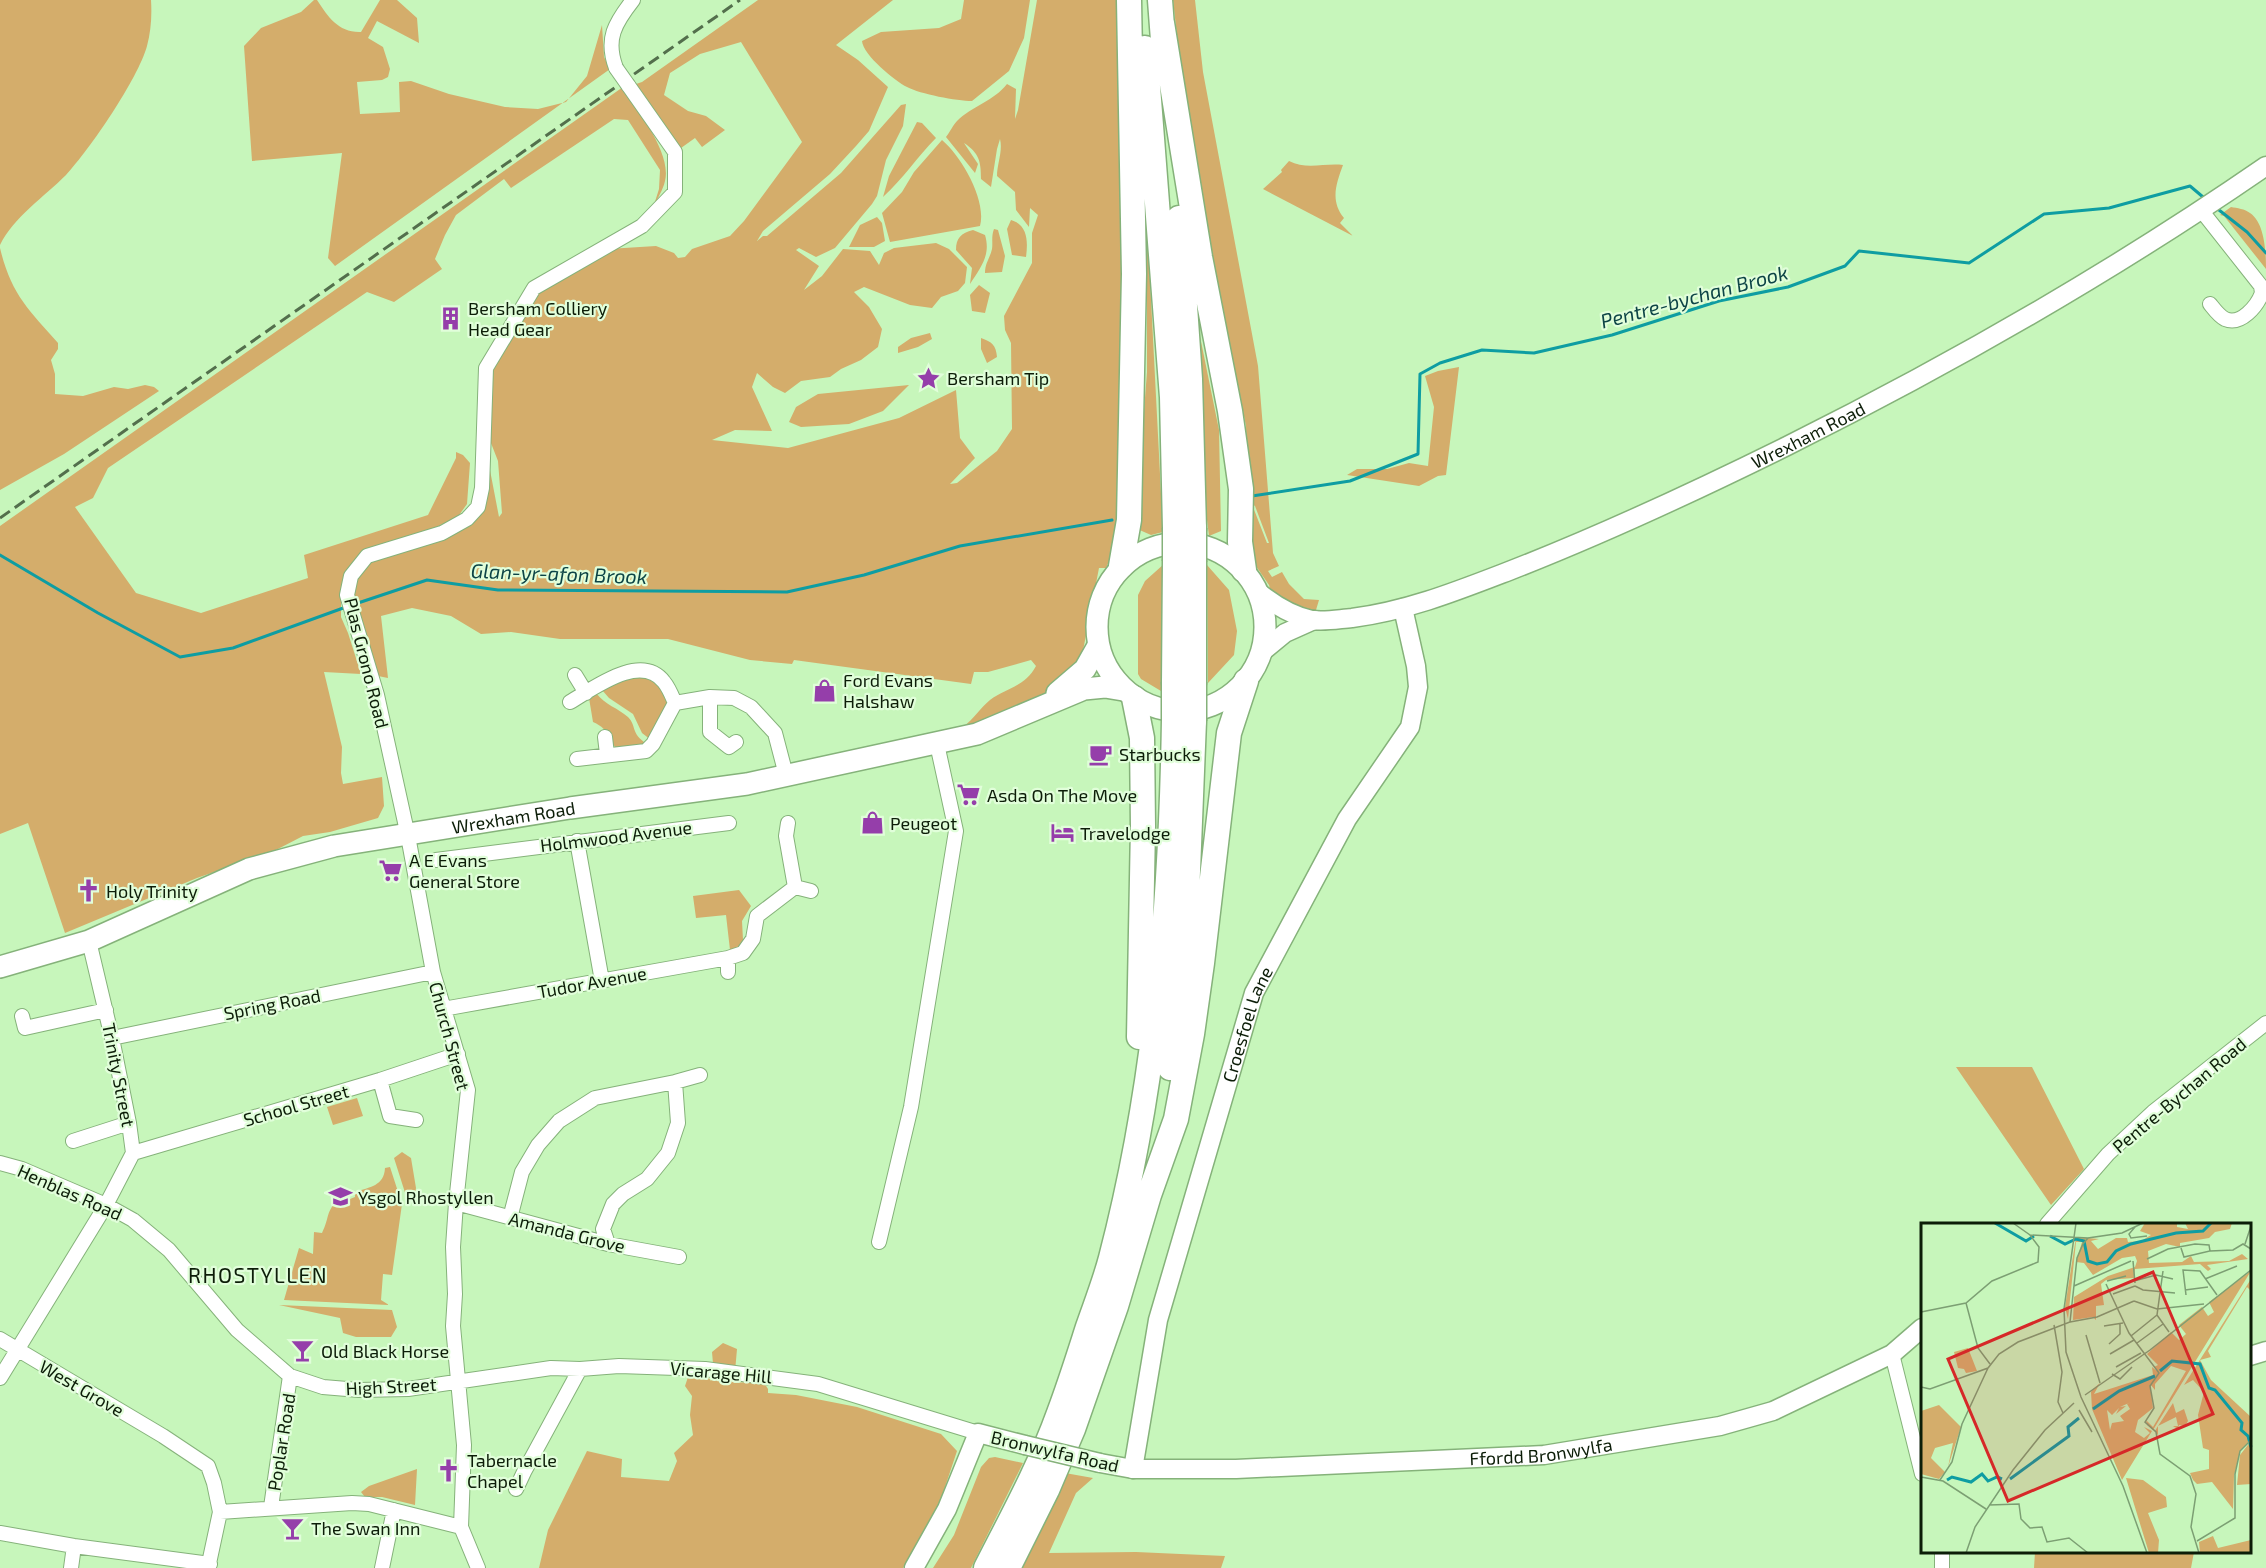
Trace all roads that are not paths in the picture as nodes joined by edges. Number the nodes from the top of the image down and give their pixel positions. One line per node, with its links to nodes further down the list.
1 (633, 0): 33 (street, Plas Grono Road, bridge)
2 (1129, 0): 9 (highway)
3 (1141, 0): 8 (highway)
4 (1161, 12): 8 (highway); 10 (highway)
5 (2266, 166): 6 (main road, Wrexham Road)
6 (2202, 210): 7 (street); 12 (main road, Wrexham Road)
7 (2210, 304)
8 (1184, 528): 24 (highway, bridge)
9 (1121, 566): 10 (main road); 14 (main road)
10 (1244, 570): 11 (main road)
11 (1257, 591): 13 (main road, Wrexham Road); 15 (main road)
12 (1403, 609): 13 (main road, Wrexham Road); 77 (main road, Croesfoel Lane)
13 (1314, 620): 15 (main road, Wrexham Road)
14 (1098, 646): 19 (main road); 23 (main road, Wrexham Road)
15 (1262, 652): 17 (main road)
16 (575, 675): 18 (street)
17 (1246, 681): 19 (main road); 57 (highway)
18 (586, 693): 21 (street); 22 (street)
19 (1129, 694): 23 (main road, Wrexham Road); 55 (highway)
20 (710, 697): 22 (street); 26 (street); 30 (street)
21 (570, 702)
22 (675, 703): 28 (street)
23 (1038, 708): 27 (main road, Wrexham Road)
24 (1184, 720): 55 (highway); 57 (highway)
25 (604, 737): 28 (street)
26 (736, 742)
27 (937, 744): 30 (main road, Wrexham Road); 62 (street)
28 (606, 754): 29 (street)
29 (577, 759)
30 (786, 775): 33 (main road, Wrexham Road)
31 (729, 823): 34 (street, Holmwood Avenue)
32 (783, 832): 36 (street)
33 (408, 836): 38 (main road, Wrexham Road); 40 (street, Church Street)
34 (578, 842): 35 (street, Holmwood Avenue); 41 (street)
35 (436, 860)
36 (795, 887): 37 (street); 41 (street, Tudor Avenue)
37 (811, 891)
38 (89, 941): 39 (main road, Wrexham Road); 43 (street, Trinity Street)
39 (0, 967)
40 (433, 972): 42 (street, Church Street); 46 (street, Spring Road)
41 (602, 981): 42 (street, Tudor Avenue)
42 (443, 1009): 47 (street, Church Street)
43 (106, 1010): 45 (street); 46 (street, Trinity Street)
44 (2266, 1023): 61 (street, Pentre-Bychan Road)
45 (25, 1029)
46 (112, 1038): 52 (street, Trinity Street)
47 (458, 1054): 49 (street, School Street); 58 (street, Church Street)
48 (700, 1075): 50 (street)
49 (380, 1080): 51 (street); 54 (street, School Street)
50 (675, 1082): 60 (street); 63 (street)
51 (416, 1120)
52 (129, 1123): 53 (street); 54 (street, Trinity Street)
53 (73, 1141)
54 (133, 1153): 59 (street, Trinity Street)
55 (1133, 1162): 90 (highway)
56 (0, 1163): 59 (street, Henblas Road)
57 (1149, 1195): 91 (highway)
58 (456, 1203): 60 (street, Amanda Grove); 74 (street, Church Street)
59 (106, 1205): 67 (street, Trinity Street); 72 (street, Henblas Road)
60 (510, 1218): 63 (street, Amanda Grove)
61 (2048, 1223)
62 (879, 1242)
63 (608, 1244): 64 (street, Amanda Grove)
64 (679, 1257)
65 (1921, 1330): 69 (main road, Ffordd Bronwylfa)
66 (0, 1339): 67 (street, West Grove)
67 (17, 1350): 73 (street, Trinity Street); 81 (street, West Grove)
68 (2266, 1351): 70 (main road)
69 (1892, 1354): 76 (street); 77 (main road, Ffordd Bronwylfa)
70 (2251, 1356)
71 (580, 1370): 74 (street, Vicarage Hill); 75 (street, Vicarage Hill); 78 (street)
72 (291, 1376): 74 (street, High Street); 79 (street, Poplar Road)
73 (0, 1378)
74 (457, 1382): 82 (street, Church Street)
75 (978, 1433): 77 (main road, Bronwylfa Road, bridge); 89 (main road)
76 (1921, 1466)
77 (1133, 1469)
78 (516, 1489)
79 (271, 1507): 80 (street); 81 (street)
80 (393, 1510): 82 (street); 87 (street)
81 (220, 1512): 85 (street)
82 (461, 1527): 88 (street)
83 (0, 1533): 84 (street)
84 (74, 1546): 85 (street); 86 (street)
85 (209, 1566)
86 (71, 1568)
87 (382, 1568)
88 (478, 1568)
89 (914, 1568)
90 (986, 1568)
91 (1008, 1568)

